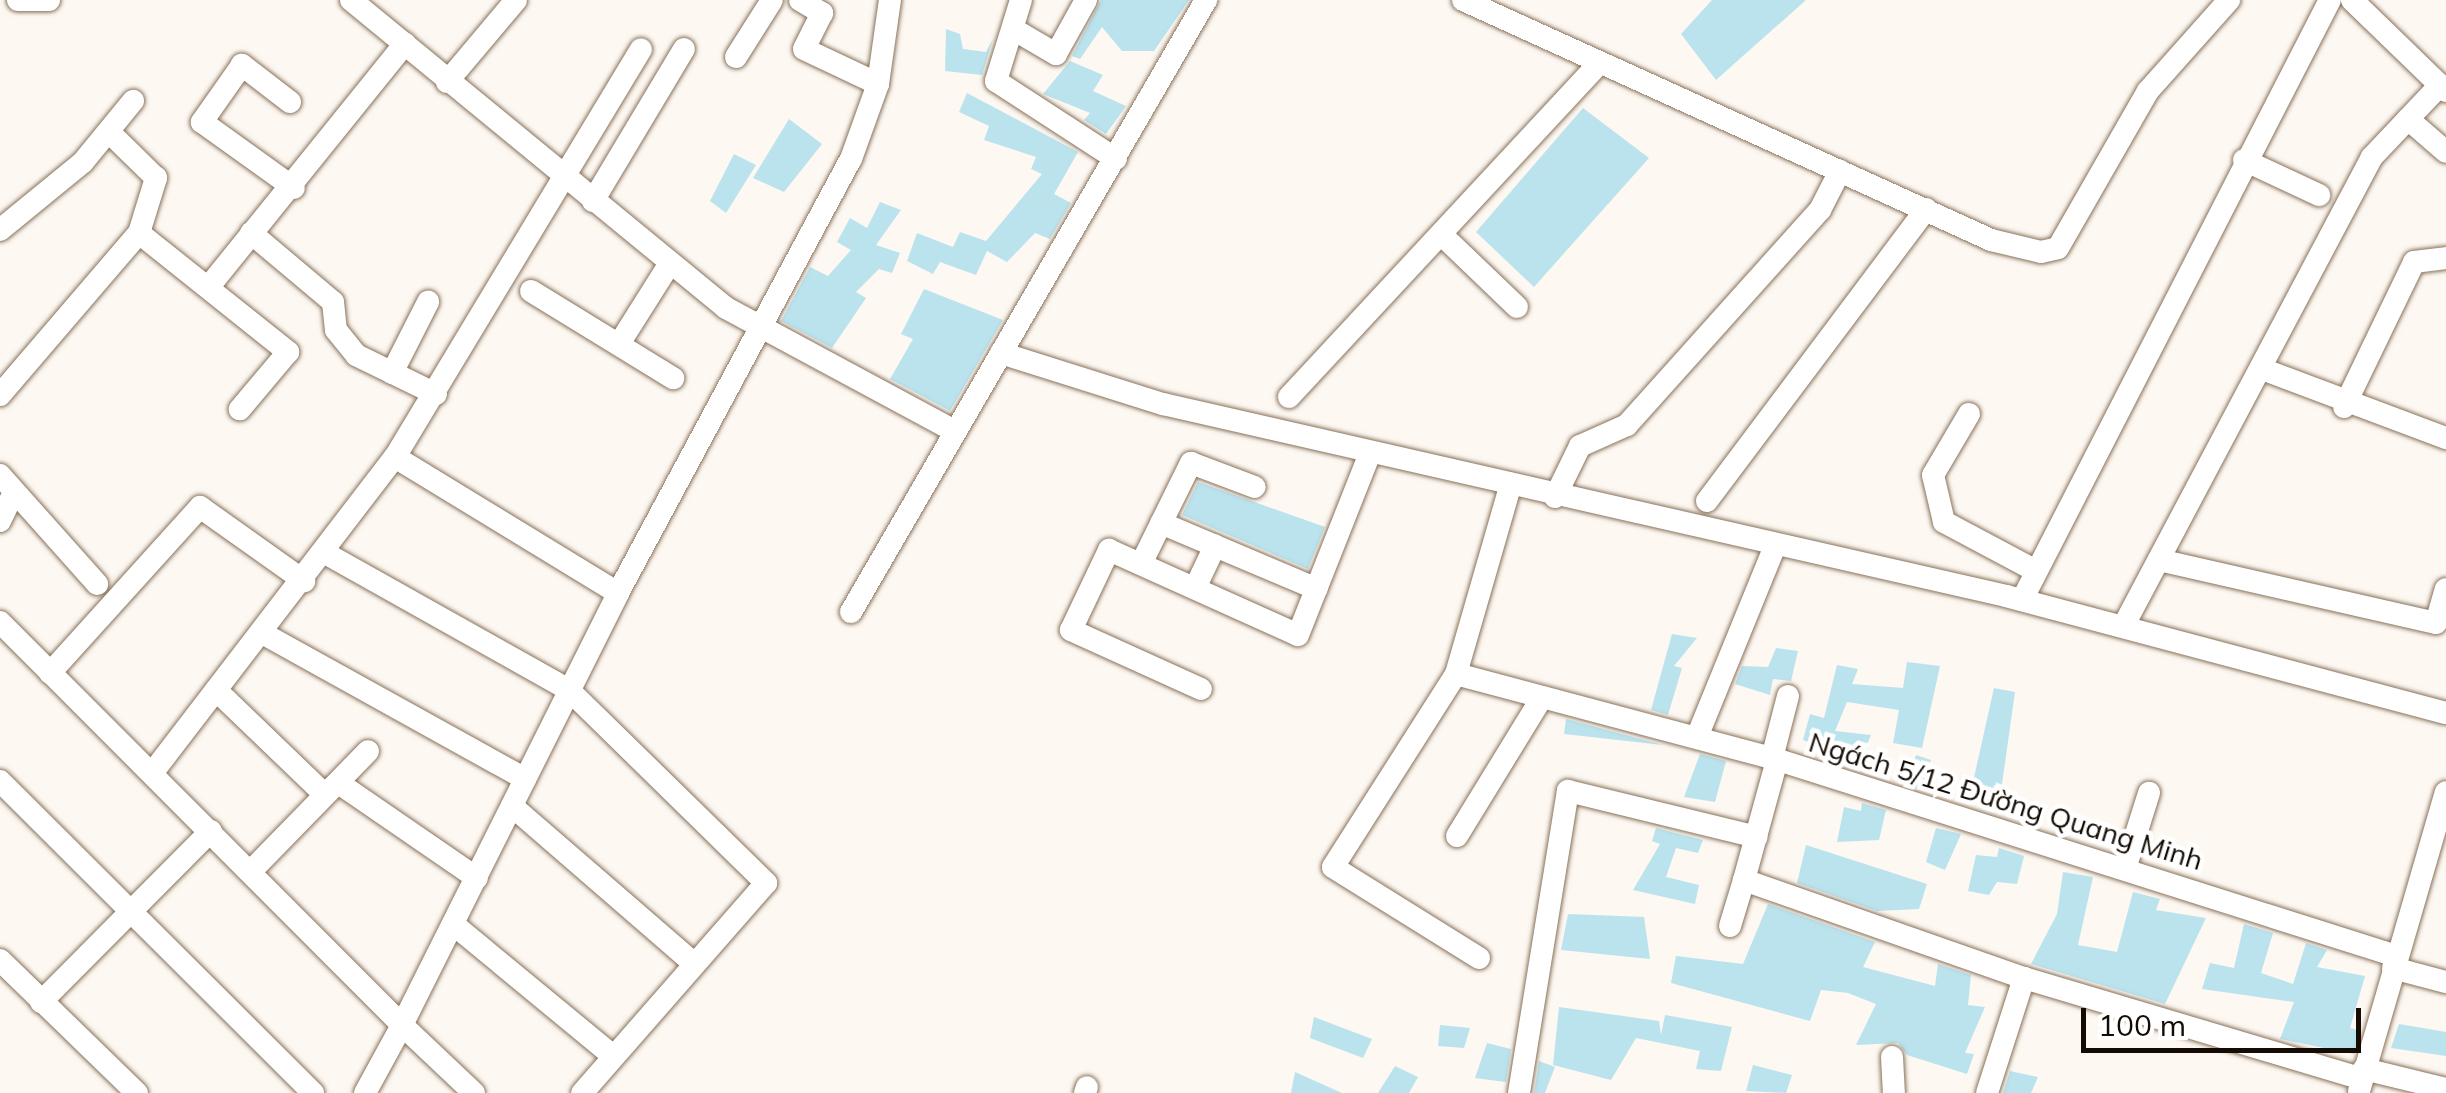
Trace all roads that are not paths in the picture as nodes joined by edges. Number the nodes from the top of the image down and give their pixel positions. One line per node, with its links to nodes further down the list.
1 (18, 0): 2 (street)
2 (49, 0)
3 (351, 0): 17 (street)
4 (516, 0): 22 (street)
5 (772, 0): 20 (street)
6 (800, 0): 23 (street)
7 (890, 0): 23 (street)
8 (1019, 0): 16 (street)
9 (1086, 0): 16 (street)
10 (1463, 0): 15 (street)
11 (2229, 0): 37 (street)
12 (2330, 0): 31 (street)
13 (2352, 0): 24 (street)
14 (1200, 2): 30 (street)
15 (1491, 6): 21 (street)
16 (1013, 28): 30 (street)
17 (405, 44): 22 (street); 34 (street)
18 (642, 49): 33 (street)
19 (684, 49): 36 (street)
20 (736, 57)
21 (1598, 63): 32 (street); 41 (street)
22 (446, 82): 33 (street)
23 (878, 84): 48 (street)
24 (2443, 88): 27 (street)
25 (133, 101): 28 (street)
26 (290, 102): 34 (street)
27 (2408, 119): 29 (street); 51 (street)
28 (110, 134): 38 (street); 39 (street)
29 (2446, 152)
30 (1116, 159): 50 (street)
31 (2244, 160): 35 (street); 76 (street)
32 (1840, 171): 37 (street); 67 (street)
33 (559, 175): 36 (street); 54 (street)
34 (294, 188): 40 (street)
35 (2320, 195)
36 (593, 202): 43 (street)
37 (1926, 209): 68 (street)
38 (0, 230)
39 (139, 232): 44 (street); 55 (street)
40 (251, 233): 44 (street); 52 (street)
41 (1444, 237): 47 (street); 56 (street)
42 (2446, 258): 57 (street)
43 (670, 263): 48 (street); 49 (street)
44 (211, 284): 58 (street)
45 (531, 291): 49 (street)
46 (428, 302): 52 (street)
47 (1516, 307)
48 (761, 321): 60 (street); 82 (street)
49 (619, 344): 53 (street)
50 (1001, 353): 60 (street); 62 (street)
51 (2262, 370): 57 (street); 74 (street)
52 (392, 373): 54 (street)
53 (673, 378)
54 (436, 394): 63 (street)
55 (0, 395)
56 (1289, 396)
57 (2344, 407): 61 (street)
58 (240, 409)
59 (1969, 414): 76 (street)
60 (953, 430): 84 (street)
61 (2446, 438)
62 (1370, 452): 65 (street); 80 (street)
63 (395, 458): 73 (street); 82 (street)
64 (7, 484): 69 (street); 78 (street)
65 (1511, 484): 67 (street); 89 (street)
66 (1255, 487): 70 (street)
67 (1555, 497): 72 (street)
68 (1707, 501)
69 (0, 521)
70 (1161, 523): 71 (street); 75 (street)
71 (1215, 546): 79 (street); 80 (street)
72 (1774, 548): 83 (street); 96 (street)
73 (325, 553): 77 (street); 92 (street)
74 (2159, 560): 81 (street); 86 (street)
75 (1142, 564): 79 (street); 90 (street)
76 (2036, 571): 83 (street)
77 (304, 581): 87 (street); 88 (street)
78 (97, 584)
79 (1194, 588): 80 (street)
80 (1317, 589)
81 (2446, 589)
82 (618, 593): 92 (street)
83 (2022, 600): 86 (street)
84 (851, 612)
85 (0, 622): 88 (street)
86 (2124, 626): 95 (street)
87 (262, 632): 91 (street); 100 (street)
88 (50, 673): 99 (street)
89 (1456, 674): 94 (street, Ngách 5/12 Đường Quang Minh); 118 (street)
90 (1201, 689)
91 (216, 690): 99 (street); 102 (street)
92 (570, 690): 100 (street); 120 (street)
93 (1788, 696): 98 (street)
94 (1539, 702): 96 (street, Ngách 5/12 Đường Quang Minh); 107 (street)
95 (2446, 713)
96 (1697, 736): 98 (street, Ngách 5/12 Đường Quang Minh)
97 (368, 752): 102 (street)
98 (1774, 759): 108 (street); 109 (street, Ngách 5/12 Đường Quang Minh)
99 (152, 772): 106 (street)
100 (525, 779): 105 (street)
101 (0, 781): 115 (street)
102 (331, 788): 111 (street); 113 (street)
103 (2446, 792): 110 (street)
104 (2149, 794): 109 (street)
105 (512, 806): 113 (street); 120 (street)
106 (212, 832): 111 (street); 115 (street)
107 (1457, 836)
108 (1756, 837): 114 (street); 135 (street)
109 (2126, 869): 121 (street, Ngách 5/12 Đường Quang Minh)
110 (2422, 869): 112 (street); 121 (street)
111 (252, 870): 125 (street)
112 (2446, 874)
113 (476, 878): 116 (street)
114 (1744, 880): 117 (street); 122 (street)
115 (135, 912): 124 (street); 131 (street)
116 (453, 924): 125 (street); 126 (street)
117 (1730, 926)
118 (1479, 958)
119 (0, 960): 124 (street)
120 (691, 961): 126 (street)
121 (2394, 962): 123 (street, Ngách 5/12 Đường Quang Minh); 128 (street)
122 (2024, 978): 128 (street); 137 (street)
123 (2446, 982)
124 (41, 1002): 130 (street)
125 (402, 1025): 132 (street); 133 (street)
126 (613, 1056): 134 (street)
127 (1892, 1056): 136 (street)
128 (2361, 1080): 129 (street)
129 (2446, 1089)
130 (137, 1093)
131 (313, 1093)
132 (364, 1093)
133 (474, 1093)
134 (582, 1093)
135 (1519, 1093)
136 (1894, 1093)
137 (1986, 1093)

